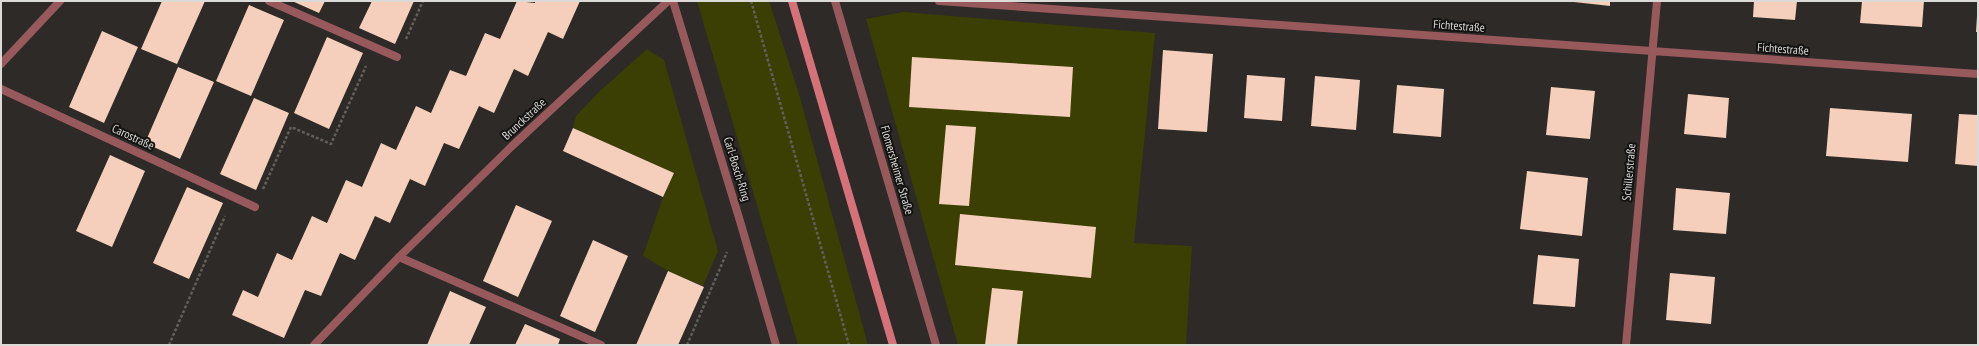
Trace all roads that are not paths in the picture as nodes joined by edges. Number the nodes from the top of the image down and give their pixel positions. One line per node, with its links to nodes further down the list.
1 (60, 1): 11 (street)
2 (269, 1): 10 (street)
3 (668, 1): 15 (street, Brunckstraße)
4 (673, 1): 18 (street, Carl-Bosch-Ring)
5 (792, 1): 19 (main road)
6 (834, 1): 20 (street, Flomersheimer Straße)
7 (939, 1): 9 (street, Fichtestraße)
8 (1656, 1): 9 (street, Schillerstraße)
9 (1652, 52): 12 (street, Fichtestraße); 21 (street, Schillerstraße)
10 (397, 58)
11 (1, 64)
12 (1978, 74)
13 (1, 89): 14 (street, Carostraße)
14 (255, 207)
15 (399, 257): 16 (street, Brunckstraße); 17 (street)
16 (314, 345)
17 (601, 345)
18 (776, 345)
19 (893, 345)
20 (936, 345)
21 (1626, 345)

